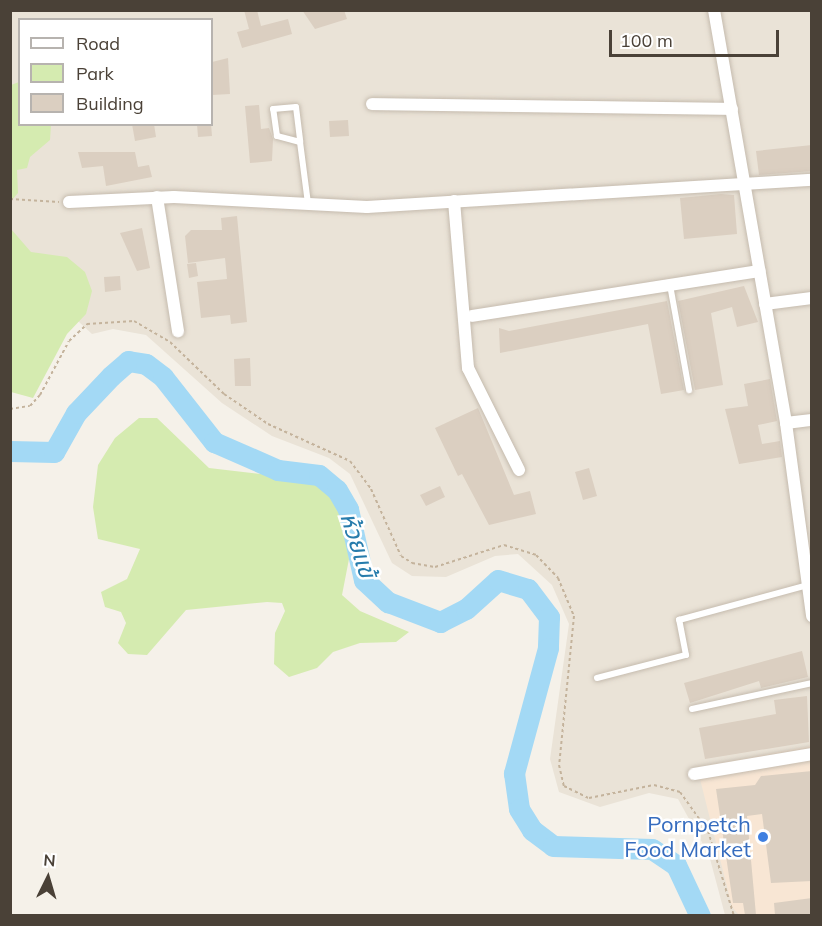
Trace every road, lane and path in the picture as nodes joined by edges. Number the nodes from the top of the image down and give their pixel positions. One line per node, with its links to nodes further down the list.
1 (714, 10): 3 (street)
2 (372, 104): 3 (street)
3 (732, 109): 6 (street)
4 (300, 142): 4 (lane); 11 (lane)
5 (812, 180): 6 (street)
6 (745, 186): 9 (street); 12 (street)
7 (157, 197): 10 (street); 11 (street); 17 (street)
8 (10, 199): 10 (path)
9 (454, 201): 11 (street); 22 (street)
10 (69, 202)
11 (308, 204)
12 (759, 271): 13 (street); 15 (street)
13 (670, 285): 16 (street); 18 (lane)
14 (812, 298): 15 (street)
15 (765, 304): 21 (street)
16 (472, 316)
17 (178, 331)
18 (689, 390)
19 (10, 409): 31 (path)
20 (812, 420): 21 (street)
21 (786, 423): 23 (street)
22 (519, 470)
23 (806, 518): 24 (street)
24 (808, 585): 25 (street); 26 (lane)
25 (812, 616)
26 (597, 678)
27 (812, 683): 28 (lane)
28 (692, 709)
29 (812, 754): 30 (street)
30 (694, 774)
31 (734, 915)

